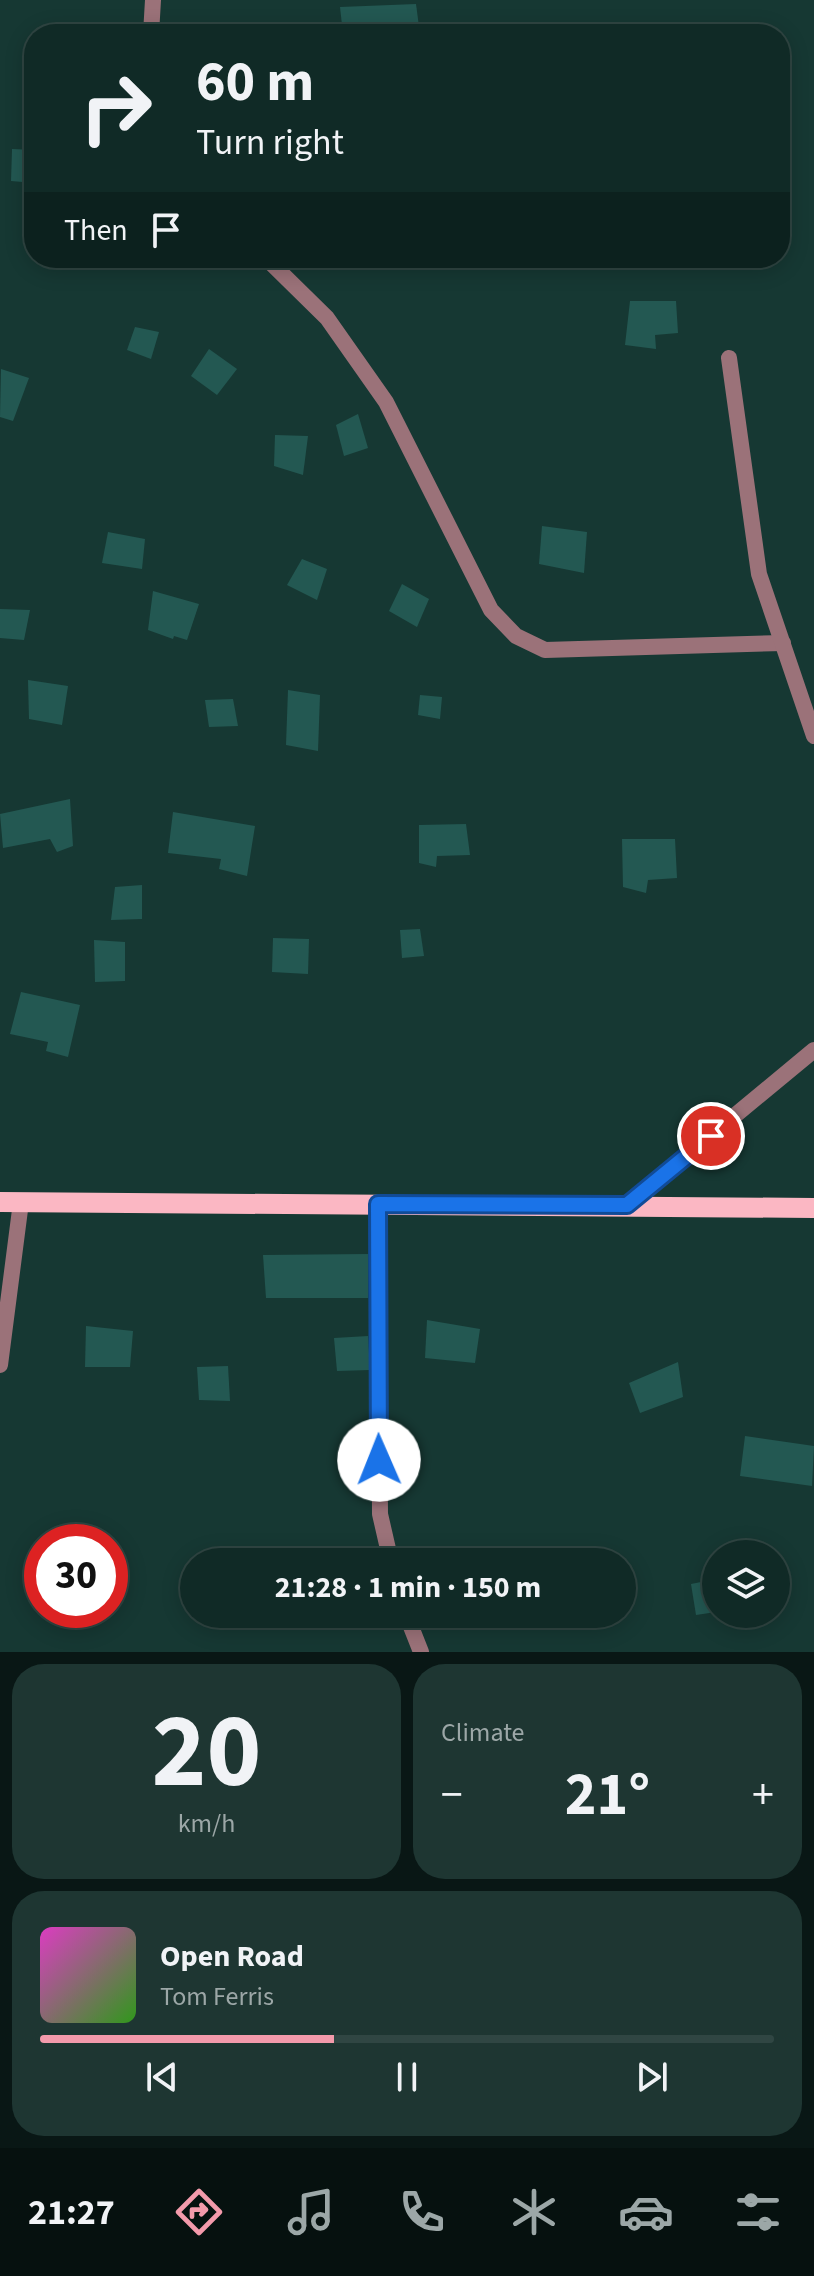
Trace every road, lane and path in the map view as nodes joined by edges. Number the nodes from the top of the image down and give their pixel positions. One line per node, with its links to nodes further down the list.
1 (153, 0): 2 (street)
2 (152, 24)
3 (276, 268): 5 (street)
4 (729, 358): 5 (street)
5 (783, 643): 6 (street)
6 (814, 736)
7 (814, 1050): 11 (street)
8 (0, 1202): 9 (main road)
9 (21, 1202): 10 (main road); 13 (street)
10 (378, 1204): 11 (main road); 14 (street)
11 (627, 1205): 12 (main road)
12 (814, 1208)
13 (0, 1365)
14 (388, 1548)
15 (412, 1628): 16 (street)
16 (421, 1652)

